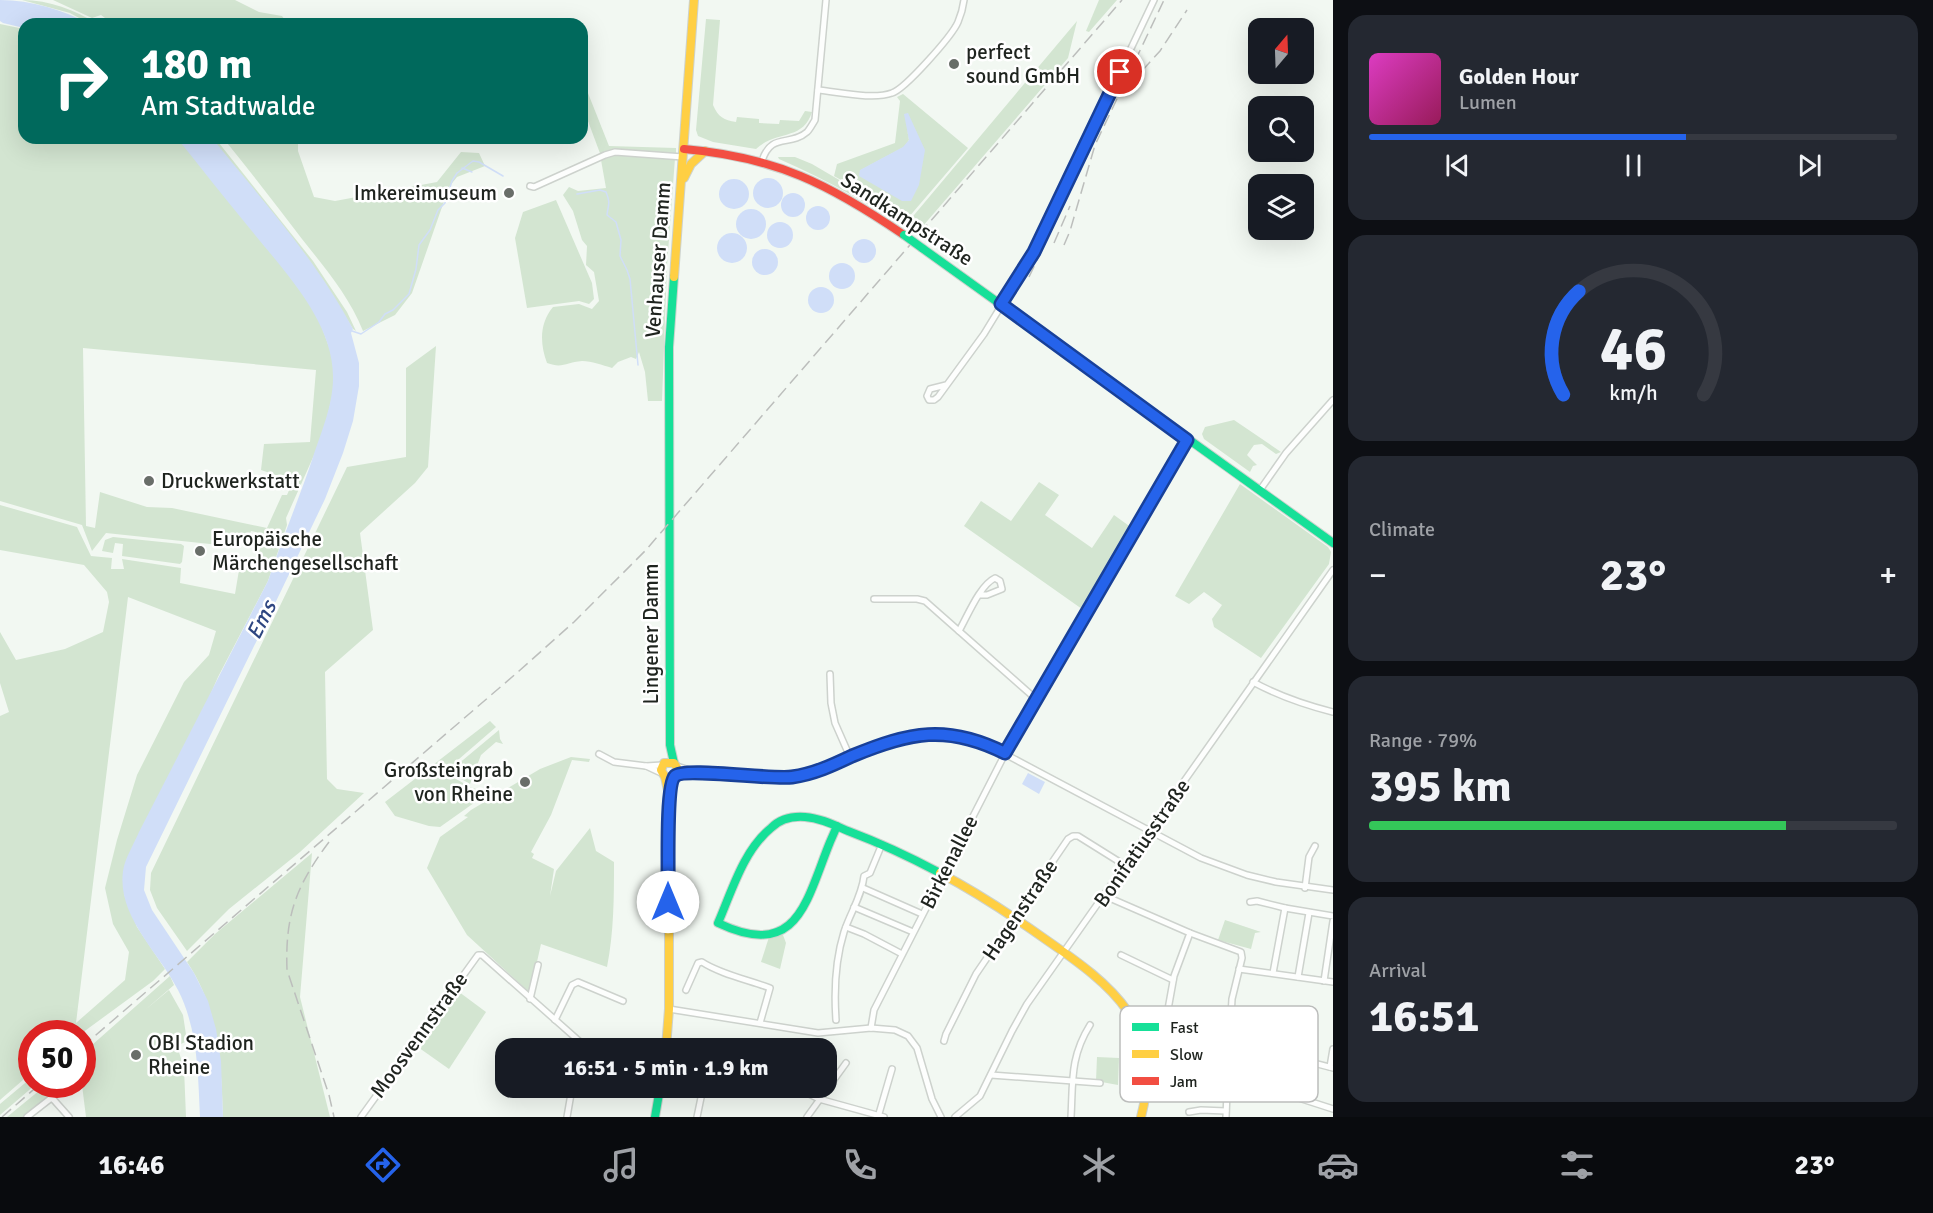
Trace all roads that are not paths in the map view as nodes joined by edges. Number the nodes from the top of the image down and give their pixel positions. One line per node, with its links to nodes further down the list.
1 (694, 0): 7 (street, Venhauser Damm)
2 (826, 0): 5 (street)
3 (964, 0): 5 (street)
4 (1155, 0): 11 (street)
5 (818, 90): 8 (street)
6 (705, 152): 7 (street, Sandkampstraße); 8 (street, Sandkampstraße); 10 (street)
7 (683, 153): 9 (street); 10 (street, Venhauser Damm)
8 (762, 161): 11 (street, Sandkampstraße, bridge)
9 (530, 186)
10 (680, 196): 16 (street, Venhauser Damm)
11 (1001, 304): 12 (street); 14 (street, Sandkampstraße)
12 (946, 385)
13 (1333, 400): 15 (street)
14 (1187, 440): 15 (street, Sandkampstraße); 24 (street, Birkenallee)
15 (1260, 490): 17 (street, Sandkampstraße)
16 (670, 523): 29 (street, Lingener Damm)
17 (1333, 543)
18 (1333, 570): 23 (street, Bonifatiusstraße)
19 (980, 595): 21 (street)
20 (874, 599): 21 (street)
21 (959, 630): 24 (street)
22 (830, 674): 28 (street)
23 (1253, 682): 25 (street); 31 (street, Bonifatiusstraße)
24 (1036, 699): 26 (street, Birkenallee)
25 (1333, 712)
26 (1005, 753): 28 (street); 31 (street); 35 (street, Birkenallee)
27 (599, 754): 29 (street)
28 (850, 758): 29 (street)
29 (669, 770): 67 (street, Lingener Damm)
30 (837, 826): 30 (street); 32 (street)
31 (1149, 832): 34 (street, Bonifatiusstraße); 37 (street)
32 (882, 844): 35 (street); 36 (street)
33 (1316, 846): 37 (street)
34 (1126, 866): 39 (street, Bonifatiusstraße); 46 (street, Hagenstraße)
35 (943, 873): 44 (street, Birkenallee); 46 (street)
36 (863, 888): 41 (street); 44 (street)
37 (1305, 888): 38 (street)
38 (1333, 890)
39 (1105, 896): 50 (street); 51 (street, Bonifatiusstraße)
40 (1250, 902): 42 (street)
41 (855, 907): 48 (street); 49 (street)
42 (1285, 908): 43 (street); 56 (street)
43 (1309, 913): 45 (street); 57 (street)
44 (922, 914): 49 (street, Birkenallee)
45 (1333, 916)
46 (1015, 918): 51 (street); 75 (street, Hagenstraße)
47 (1333, 921): 59 (street)
48 (846, 927): 52 (street); 69 (street)
49 (913, 932): 52 (street, Birkenallee)
50 (1190, 933): 55 (street); 58 (street)
51 (1065, 952): 64 (street); 80 (street, Bonifatiusstraße)
52 (902, 954): 72 (street, Birkenallee)
53 (1121, 955): 58 (street)
54 (538, 965): 62 (street)
55 (1239, 969): 56 (street); 66 (street)
56 (1273, 973): 57 (street)
57 (1298, 977): 59 (street)
58 (1173, 980): 65 (street)
59 (1324, 981): 60 (street)
60 (1333, 982)
61 (686, 990): 70 (street)
62 (530, 999): 68 (street); 94 (street, Moosvennstraße)
63 (623, 1001): 68 (street)
64 (1124, 1006)
65 (1169, 1006)
66 (1232, 1006)
67 (669, 1009): 70 (street); 74 (street, Lingener Damm)
68 (555, 1020): 73 (street)
69 (836, 1020)
70 (760, 1023): 72 (street)
71 (1090, 1025): 81 (street)
72 (871, 1028): 101 (street)
73 (574, 1038)
74 (667, 1038)
75 (944, 1041)
76 (1333, 1049): 78 (street)
77 (846, 1063): 86 (street)
78 (1332, 1068)
79 (892, 1070): 99 (street)
80 (991, 1075): 81 (street); 102 (street, Bonifatiusstraße)
81 (1073, 1080): 82 (street); 103 (street)
82 (1100, 1083)
83 (570, 1098): 95 (street)
84 (658, 1098): 96 (street)
85 (701, 1098): 97 (street)
86 (819, 1099): 98 (street); 99 (street)
87 (1144, 1102): 104 (street)
88 (1311, 1102): 89 (street)
89 (1333, 1109)
90 (1189, 1112): 91 (street)
91 (1226, 1114)
92 (27, 1117): 93 (street)
93 (69, 1117)
94 (362, 1117)
95 (567, 1117)
96 (655, 1117)
97 (697, 1117)
98 (807, 1117)
99 (878, 1117): 100 (street)
100 (884, 1117)
101 (941, 1117)
102 (955, 1117)
103 (1071, 1117)
104 (1141, 1117)

